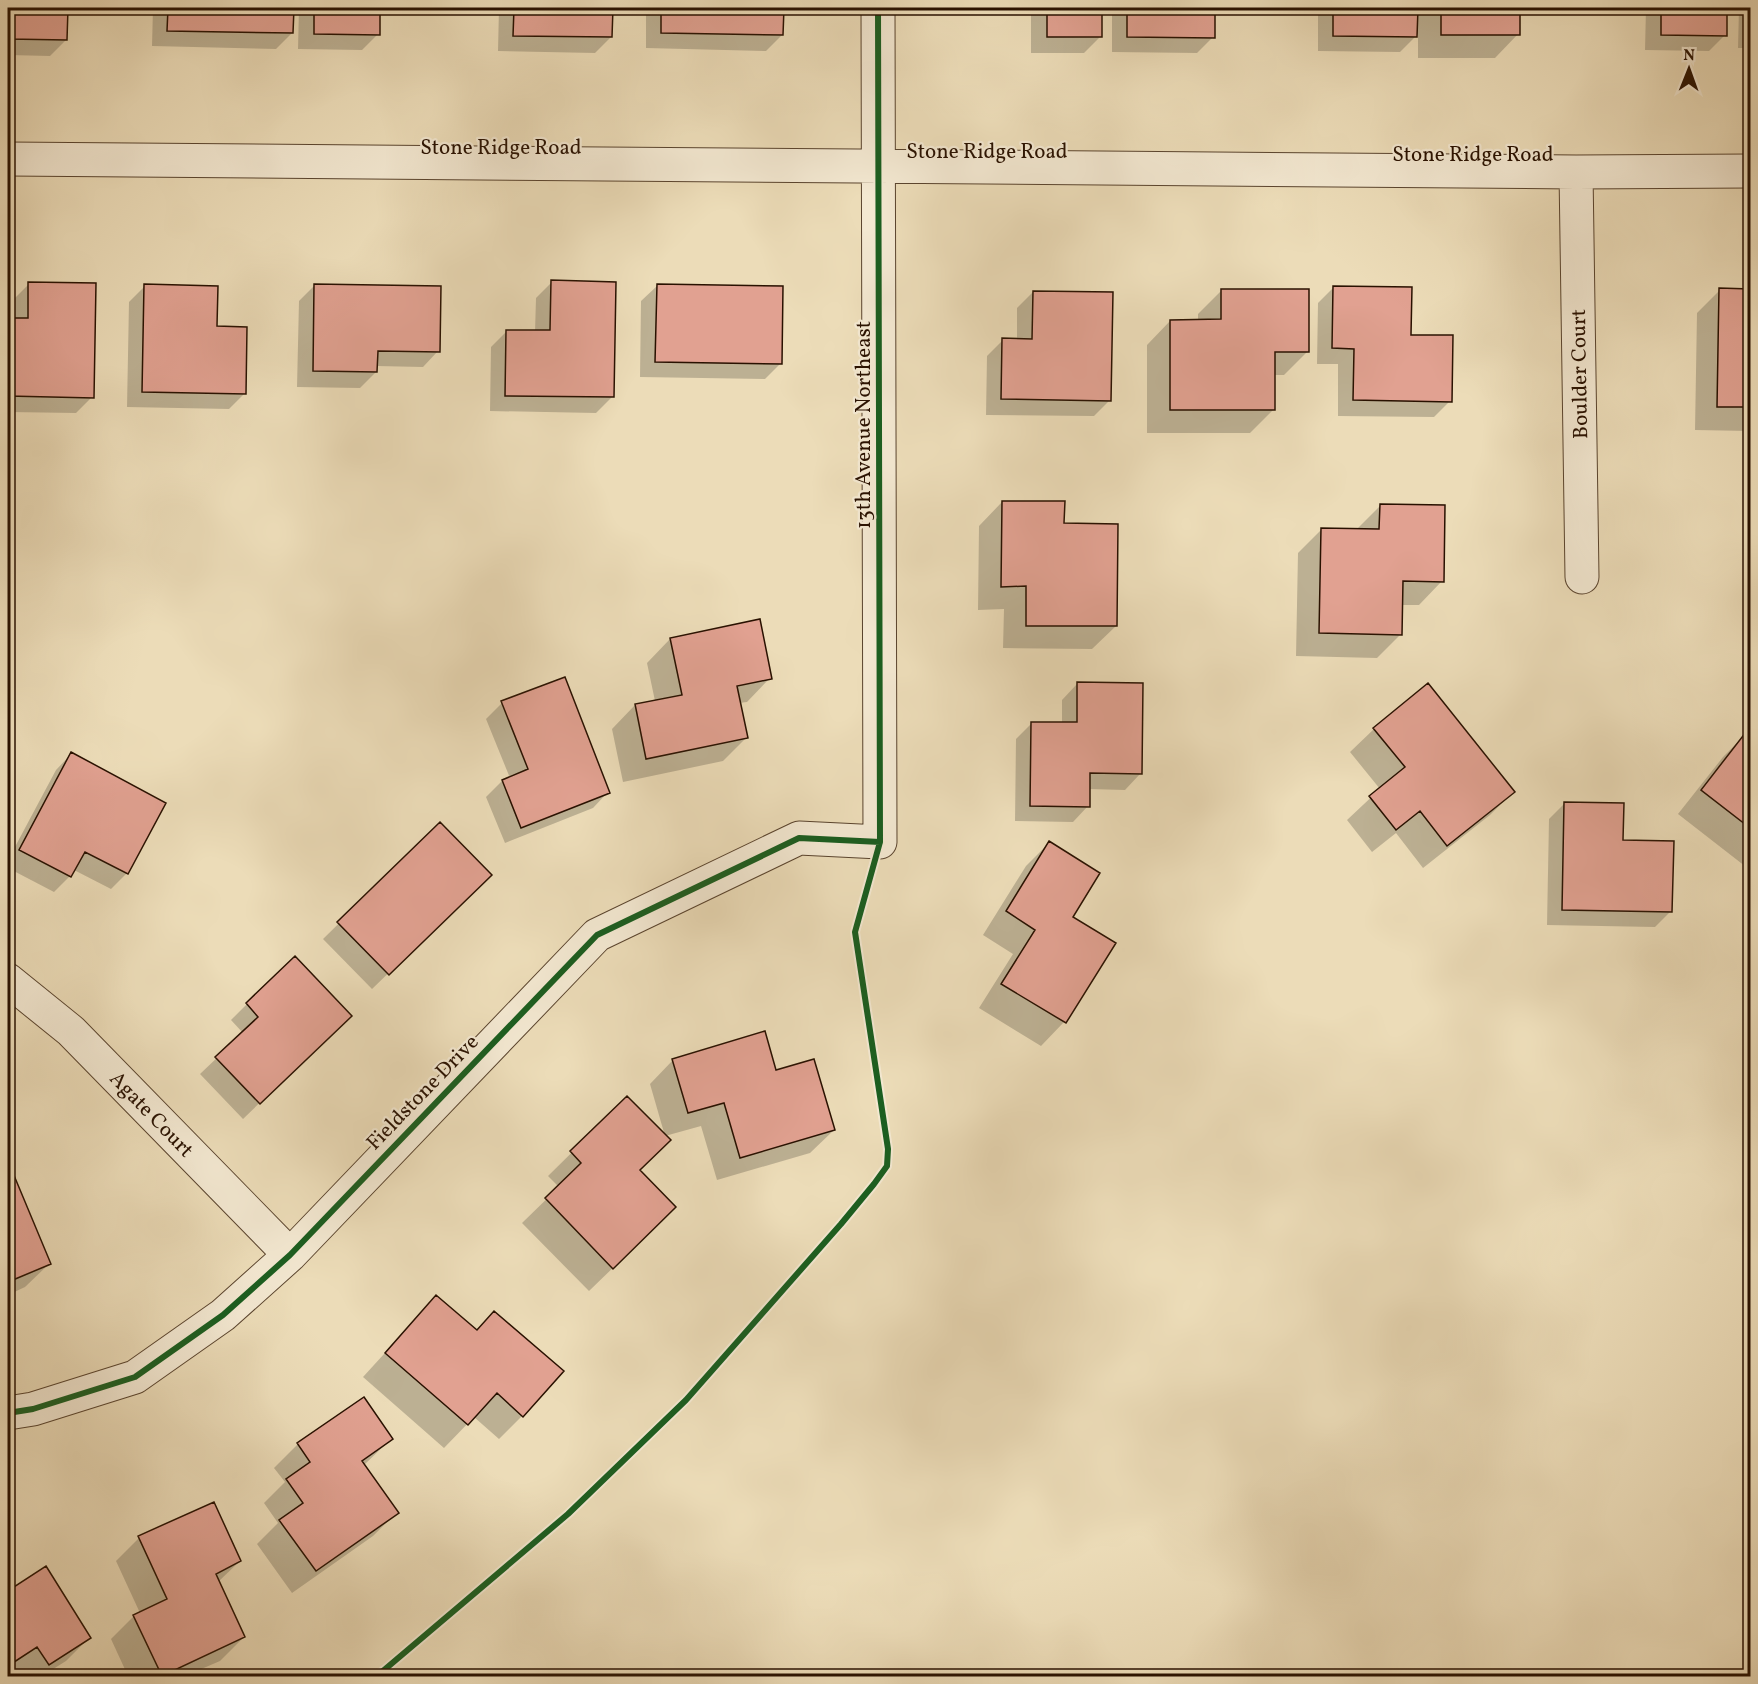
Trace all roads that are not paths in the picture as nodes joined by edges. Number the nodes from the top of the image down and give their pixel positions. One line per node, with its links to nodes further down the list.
1 (878, 8): 3 (street, 13th Avenue Northeast)
2 (8, 159): 3 (street, Stone Ridge Road)
3 (879, 166): 5 (street, Stone Ridge Road); 7 (street, 13th Avenue Northeast)
4 (1750, 171): 5 (street, Stone Ridge Road)
5 (1576, 172): 6 (street, Boulder Court)
6 (1582, 577)
7 (880, 842): 9 (street, Fieldstone Drive)
8 (8, 980): 9 (street, Agate Court)
9 (290, 1255): 10 (street, Fieldstone Drive)
10 (8, 1413)

